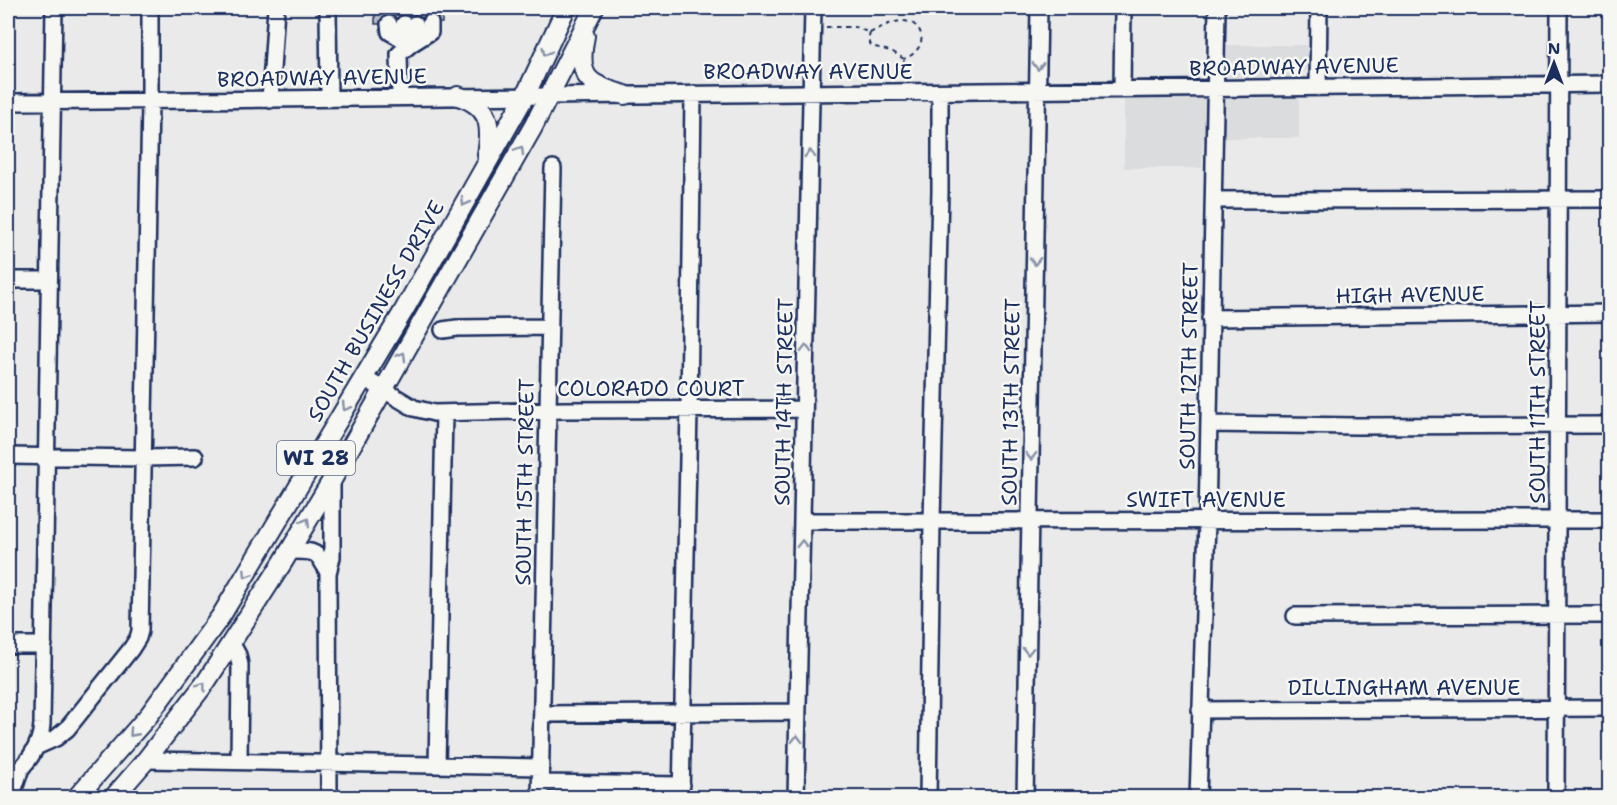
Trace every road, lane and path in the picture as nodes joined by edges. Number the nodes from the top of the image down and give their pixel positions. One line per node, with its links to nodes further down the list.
1 (54, 8): 35 (street)
2 (150, 8): 36 (street)
3 (276, 8): 33 (street)
4 (328, 8): 32 (street)
5 (566, 8): 30 (main road, SOUTH BUSINESS DRIVE / WI 28, one-way to 30)
6 (813, 8): 26 (street, SOUTH 14TH STREET)
7 (1039, 8): 23 (street, SOUTH 13TH STREET, one-way to 23)
8 (1123, 8): 22 (street)
9 (1217, 8): 21 (street, SOUTH 12TH STREET)
10 (1319, 8): 20 (street)
11 (1559, 8): 19 (street, SOUTH 11TH STREET)
12 (591, 13): 27 (main road, WI 28); 28 (main road)
13 (826, 27): 14 (path)
14 (870, 33): 16 (path); 16 (path)
15 (411, 44): 15 (street); 31 (street)
16 (904, 59): 17 (path)
17 (904, 74)
18 (1610, 84): 19 (street, BROADWAY AVENUE)
19 (1559, 85): 20 (street, BROADWAY AVENUE); 40 (street, SOUTH 11TH STREET)
20 (1318, 88): 21 (street, BROADWAY AVENUE)
21 (1216, 89): 22 (street, BROADWAY AVENUE); 41 (street, SOUTH 12TH STREET)
22 (1122, 90): 23 (street, BROADWAY AVENUE)
23 (1038, 91): 24 (street, BROADWAY AVENUE); 67 (street, SOUTH 13TH STREET, one-way to 67)
24 (940, 92): 26 (street, BROADWAY AVENUE); 66 (street)
25 (693, 94): 26 (street, BROADWAY AVENUE); 28 (street, BROADWAY AVENUE); 52 (street)
26 (812, 94): 51 (street, SOUTH 14TH STREET, one-way to 26)
27 (550, 95): 28 (street, BROADWAY AVENUE); 30 (street, BROADWAY AVENUE); 50 (main road, WI 28, one-way to 27)
28 (625, 95)
29 (458, 96): 30 (street, BROADWAY AVENUE); 31 (street, BROADWAY AVENUE); 37 (main road)
30 (525, 96): 37 (main road, SOUTH BUSINESS DRIVE / WI 28)
31 (400, 97): 32 (street, BROADWAY AVENUE)
32 (329, 99): 33 (street, BROADWAY AVENUE)
33 (270, 100): 36 (street, BROADWAY AVENUE)
34 (8, 102): 35 (street, BROADWAY AVENUE)
35 (53, 102): 36 (street, BROADWAY AVENUE); 43 (street)
36 (150, 102): 61 (street)
37 (486, 166): 49 (main road, SOUTH BUSINESS DRIVE / WI 28, one-way to 49)
38 (553, 168): 47 (street, SOUTH 15TH STREET)
39 (1610, 199): 40 (street)
40 (1559, 200): 41 (street); 45 (street, SOUTH 11TH STREET)
41 (1214, 201): 46 (street, SOUTH 12TH STREET)
42 (8, 280): 43 (street)
43 (50, 280): 59 (street)
44 (1610, 313): 45 (street, HIGH AVENUE)
45 (1559, 314): 46 (street, HIGH AVENUE); 57 (street, SOUTH 11TH STREET)
46 (1210, 318): 55 (street, SOUTH 12TH STREET)
47 (549, 327): 48 (street); 53 (street, SOUTH 15TH STREET)
48 (443, 330)
49 (364, 378): 50 (street, COLORADO COURT); 93 (main road, SOUTH BUSINESS DRIVE / WI 28, one-way to 93)
50 (384, 390): 54 (street, COLORADO COURT); 62 (main road, WI 28)
51 (804, 409): 52 (street, COLORADO COURT); 65 (street, SOUTH 14TH STREET)
52 (689, 410): 53 (street, COLORADO COURT); 80 (street)
53 (547, 411): 54 (street, COLORADO COURT); 82 (street, SOUTH 15TH STREET)
54 (444, 413): 87 (street)
55 (1209, 424): 57 (street); 68 (street, SOUTH 12TH STREET)
56 (1610, 425): 57 (street)
57 (1558, 426): 63 (street, SOUTH 11TH STREET)
58 (8, 456): 59 (street)
59 (47, 456): 61 (street); 76 (street)
60 (195, 457): 61 (street)
61 (143, 458): 83 (street)
62 (332, 480): 69 (main road, WI 28, one-way to 62); 70 (street)
63 (1558, 520): 64 (street, SWIFT AVENUE); 68 (street, SWIFT AVENUE); 71 (street, SOUTH 11TH STREET)
64 (1610, 520)
65 (802, 521): 66 (street, SWIFT AVENUE); 81 (street, SOUTH 14TH STREET, one-way to 65)
66 (932, 521): 67 (street, SWIFT AVENUE); 97 (street)
67 (1030, 521): 68 (street, SWIFT AVENUE); 98 (street, SOUTH 13TH STREET, one-way to 98)
68 (1207, 521): 79 (street, SOUTH 12TH STREET)
69 (288, 552): 70 (street); 74 (main road, WI 28)
70 (328, 573): 86 (street)
71 (1558, 615): 72 (street); 73 (street); 77 (street, SOUTH 11TH STREET)
72 (1610, 615)
73 (1295, 616)
74 (231, 642): 84 (main road, WI 28, one-way to 74); 85 (street)
75 (8, 645): 76 (street)
76 (44, 645): 83 (street)
77 (1557, 708): 78 (street, DILLINGHAM AVENUE); 79 (street, DILLINGHAM AVENUE); 100 (street, SOUTH 11TH STREET)
78 (1610, 708)
79 (1200, 710): 99 (street, SOUTH 12TH STREET)
80 (684, 712): 81 (street); 82 (street); 91 (street)
81 (798, 712): 96 (street, SOUTH 14TH STREET, one-way to 81)
82 (542, 714): 90 (street, SOUTH 15TH STREET)
83 (36, 747): 88 (street)
84 (146, 760): 85 (street); 94 (main road, WI 28)
85 (239, 762): 86 (street)
86 (329, 764): 87 (street); 95 (street)
87 (437, 765): 90 (street)
88 (20, 771): 89 (street); 92 (street)
89 (8, 781)
90 (541, 783): 91 (street)
91 (681, 791)
92 (11, 798)
93 (76, 798)
94 (113, 798)
95 (329, 798)
96 (796, 798)
97 (928, 798)
98 (1025, 798)
99 (1198, 798)
100 (1556, 798)

